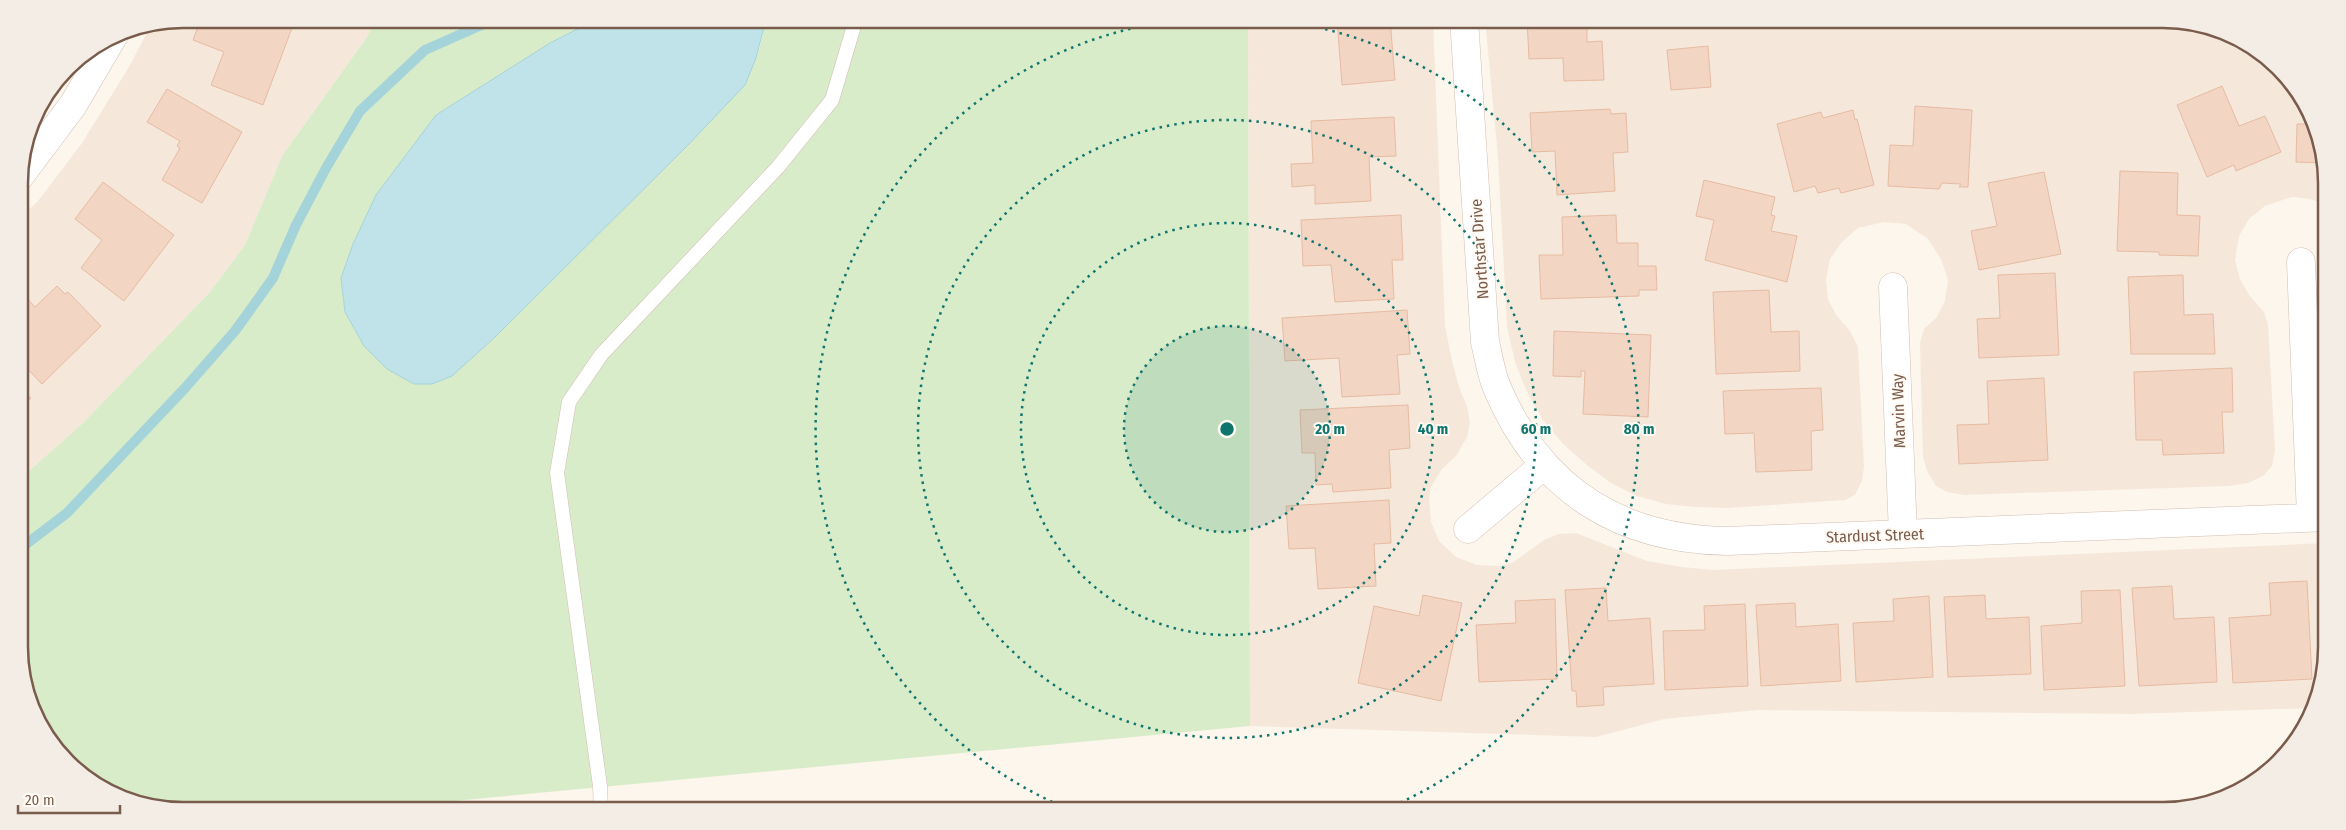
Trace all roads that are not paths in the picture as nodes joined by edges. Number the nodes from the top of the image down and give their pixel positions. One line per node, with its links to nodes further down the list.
1 (853, 28): 12 (lane)
2 (1465, 28): 7 (street, Northstar Drive)
3 (107, 47): 4 (street)
4 (29, 164)
5 (2301, 262): 8 (street)
6 (1893, 287): 11 (street, Marvin Way)
7 (1544, 465): 10 (street); 11 (street, Stardust Street)
8 (2318, 503)
9 (2318, 517): 11 (street, Stardust Street)
10 (1468, 529)
11 (1903, 534)
12 (601, 802)

